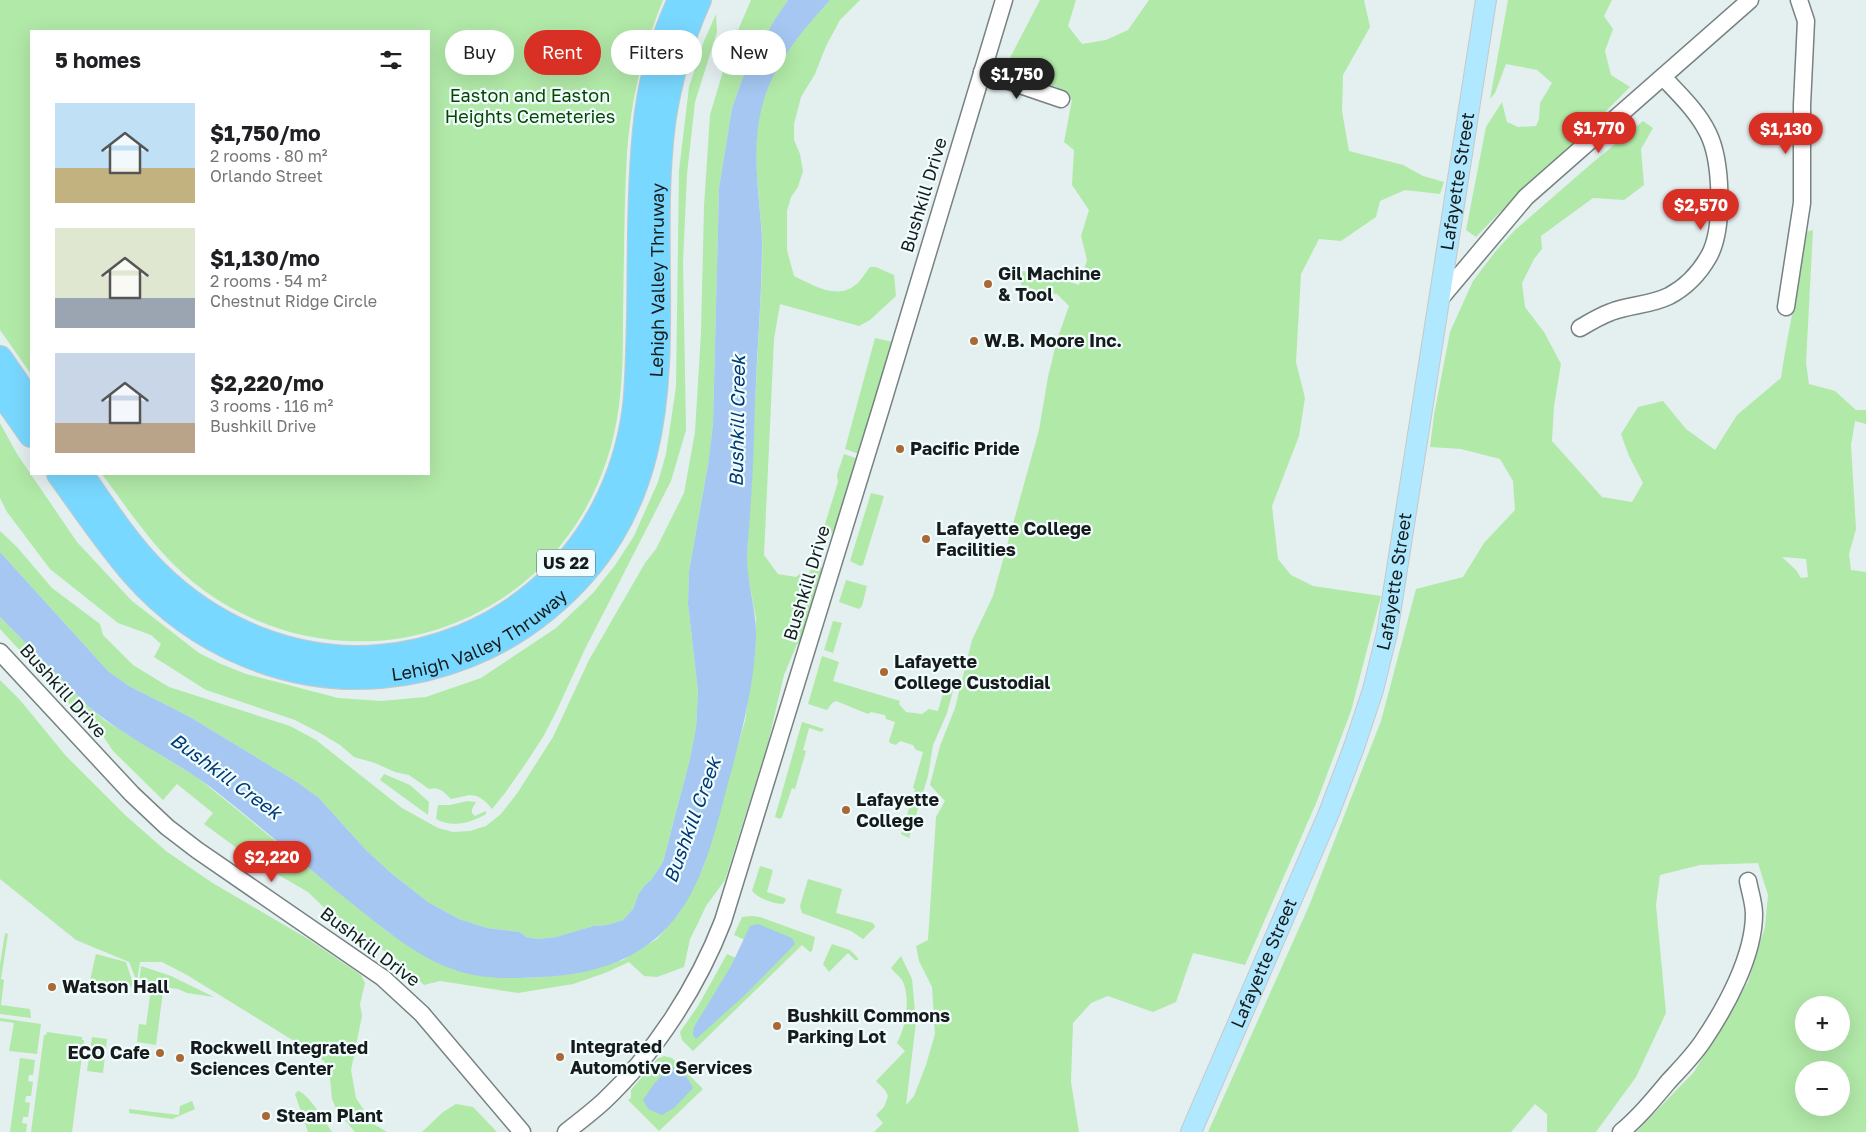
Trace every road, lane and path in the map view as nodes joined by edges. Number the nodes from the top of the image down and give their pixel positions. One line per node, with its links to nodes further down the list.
1 (680, 0): 18 (highway, Lehigh Valley Thruway / US 22)
2 (699, 0): 17 (highway, Lehigh Valley Thruway / US 22)
3 (1004, 0): 7 (street, Bushkill Drive)
4 (1486, 0): 10 (main road, Lafayette Street)
5 (1750, 0): 8 (street)
6 (1799, 0): 11 (street)
7 (982, 72): 9 (street); 22 (street, Bushkill Drive)
8 (1663, 77): 10 (street); 12 (street)
9 (1061, 99)
10 (1439, 300): 23 (main road, Lafayette Street)
11 (1786, 307)
12 (1580, 328)
13 (0, 358): 15 (highway)
14 (0, 391): 16 (highway)
15 (30, 403)
16 (30, 434)
17 (60, 475)
18 (82, 475)
19 (0, 652): 21 (street, Bushkill Drive)
20 (1748, 881): 24 (street)
21 (522, 1132)
22 (566, 1132)
23 (1192, 1132)
24 (1621, 1132)

